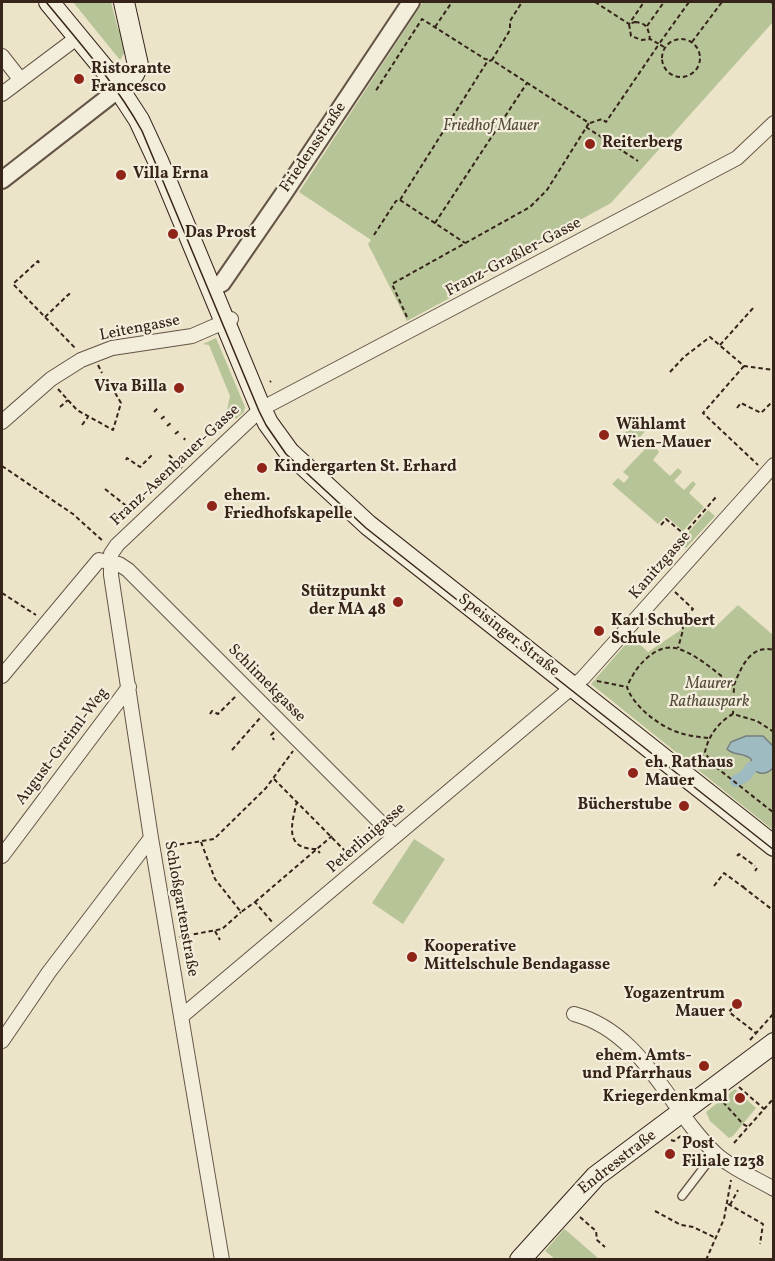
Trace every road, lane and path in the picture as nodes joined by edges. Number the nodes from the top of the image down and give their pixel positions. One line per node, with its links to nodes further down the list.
1 (49, 2): 14 (main road, Speisinger Straße)
2 (124, 2): 24 (main road)
3 (411, 2): 37 (street, Friedensstraße)
4 (453, 2): 13 (path)
5 (522, 2): 20 (path)
6 (595, 2): 11 (path)
7 (644, 2): 11 (path)
8 (664, 2): 12 (path)
9 (689, 2): 17 (path)
10 (722, 2): 16 (path)
11 (629, 24): 12 (path); 15 (path)
12 (647, 26): 15 (path)
13 (435, 27): 20 (path); 25 (path)
14 (78, 37): 22 (street); 24 (main road, Speisinger Straße)
15 (650, 39): 17 (path)
16 (692, 42): 18 (path); 18 (path)
17 (659, 44): 18 (path); 27 (path)
18 (664, 48)
19 (2, 56): 22 (street)
20 (492, 60): 23 (path); 32 (path)
21 (2, 75): 22 (street)
22 (20, 79): 26 (street)
23 (527, 83): 27 (path); 33 (path)
24 (119, 89): 31 (street); 37 (main road, Speisinger Straße)
25 (375, 92)
26 (2, 94)
27 (589, 123): 29 (path)
28 (774, 123): 42 (street, Franz-Graßler-Gasse)
29 (586, 127): 30 (path); 35 (path)
30 (638, 161)
31 (2, 180)
32 (400, 200): 33 (path); 34 (path)
33 (435, 223): 35 (path)
34 (374, 235)
35 (465, 243): 42 (path)
36 (39, 263): 41 (path)
37 (211, 289): 40 (main road, Speisinger Straße)
38 (72, 296): 41 (path)
39 (753, 307): 43 (path)
40 (226, 316): 55 (main road, Speisinger Straße); 60 (street, Leitengasse)
41 (45, 317): 44 (path)
42 (413, 330): 55 (street, Franz-Graßler-Gasse)
43 (720, 345): 45 (path); 47 (path)
44 (80, 353)
45 (744, 366): 46 (path); 71 (path)
46 (774, 370)
47 (670, 372)
48 (109, 382): 58 (path)
49 (56, 386): 50 (path)
50 (68, 400): 52 (path); 58 (path)
51 (774, 400): 54 (path)
52 (60, 407)
53 (159, 407): 56 (path)
54 (736, 408)
55 (261, 409): 79 (street, Franz-Asenbauer-Gasse); 87 (main road, Speisinger Straße)
56 (154, 412)
57 (166, 415): 59 (path)
58 (88, 417): 62 (path)
59 (161, 419)
60 (2, 422)
61 (172, 422): 63 (path)
62 (82, 425)
63 (167, 426)
64 (179, 431): 65 (path)
65 (175, 434)
66 (153, 454): 68 (path)
67 (169, 455): 70 (path)
68 (126, 459)
69 (2, 466): 78 (path)
70 (182, 469)
71 (770, 469): 87 (street, Kanitzgasse)
72 (105, 489): 74 (path)
73 (716, 497): 76 (path)
74 (132, 510)
75 (661, 525): 76 (path)
76 (684, 534): 77 (path)
77 (679, 540)
78 (103, 541)
79 (111, 562): 85 (street); 89 (street, Schloßgartenstraße); 114 (street, Schlimekgasse)
80 (672, 591): 83 (path)
81 (2, 593): 82 (path)
82 (38, 617)
83 (678, 648): 88 (path); 90 (path)
84 (774, 650): 88 (path)
85 (2, 676)
86 (592, 680): 90 (path)
87 (572, 686): 114 (street, Peterlinigasse); 117 (main road, Speisinger Straße)
88 (734, 686): 93 (path)
89 (129, 687): 115 (street, Schloßgartenstraße); 122 (street, August-Greiml-Weg)
90 (627, 687): 99 (path)
91 (237, 695): 92 (path)
92 (210, 714)
93 (733, 714): 98 (path); 99 (path)
94 (260, 718): 96 (path)
95 (251, 720): 96 (path)
96 (255, 724): 101 (path)
97 (274, 732): 100 (path)
98 (774, 732)
99 (708, 738): 103 (path)
100 (274, 740)
101 (232, 750)
102 (295, 751): 105 (path)
103 (705, 752): 104 (path); 111 (path)
104 (693, 768)
105 (274, 778): 107 (path); 116 (path)
106 (292, 788): 107 (path)
107 (288, 792): 108 (path)
108 (297, 801): 110 (path); 119 (path)
109 (310, 806): 110 (path)
110 (306, 810): 113 (path)
111 (774, 813)
112 (333, 829): 113 (path)
113 (330, 835): 119 (path); 125 (path)
114 (394, 836): 125 (street, Peterlinigasse)
115 (151, 838): 148 (street, Schloßgartenstraße); 150 (street)
116 (201, 842): 118 (path); 135 (path)
117 (774, 846)
118 (165, 847)
119 (316, 849): 121 (path); 127 (path)
120 (742, 850): 126 (path)
121 (320, 854)
122 (2, 856)
123 (175, 863): 124 (path)
124 (168, 864)
125 (360, 867): 148 (street, Peterlinigasse)
126 (756, 868)
127 (292, 870): 128 (path); 130 (path)
128 (296, 874)
129 (714, 886): 138 (path)
130 (272, 887): 132 (path); 136 (path)
131 (179, 891): 133 (path)
132 (276, 891)
133 (172, 892)
134 (233, 892): 135 (path)
135 (228, 896): 137 (path)
136 (255, 902): 137 (path); 141 (path)
137 (241, 912): 139 (path)
138 (774, 912)
139 (237, 916): 140 (path); 142 (path)
140 (241, 921)
141 (276, 928)
142 (215, 931): 143 (path); 144 (path)
143 (179, 937)
144 (220, 940)
145 (737, 1004): 149 (path)
146 (773, 1011): 149 (path)
147 (574, 1014): 158 (street)
148 (182, 1016): 171 (street, Schloßgartenstraße)
149 (756, 1033): 152 (path)
150 (2, 1041)
151 (774, 1043): 158 (main road, Endresstraße)
152 (747, 1045)
153 (738, 1086): 156 (path)
154 (774, 1098): 156 (path)
155 (720, 1099): 157 (path)
156 (764, 1109): 157 (path)
157 (748, 1127): 159 (path)
158 (677, 1131): 160 (street); 172 (main road, Endresstraße)
159 (734, 1143)
160 (718, 1155): 163 (street); 164 (lane)
161 (732, 1177): 162 (path)
162 (730, 1185): 165 (path); 165 (path)
163 (774, 1189)
164 (682, 1196)
165 (729, 1204): 168 (path); 169 (path)
166 (655, 1211): 168 (path)
167 (576, 1213): 170 (path)
168 (716, 1238): 173 (path)
169 (760, 1244)
170 (605, 1247)
171 (222, 1260)
172 (520, 1260)
173 (706, 1260)

